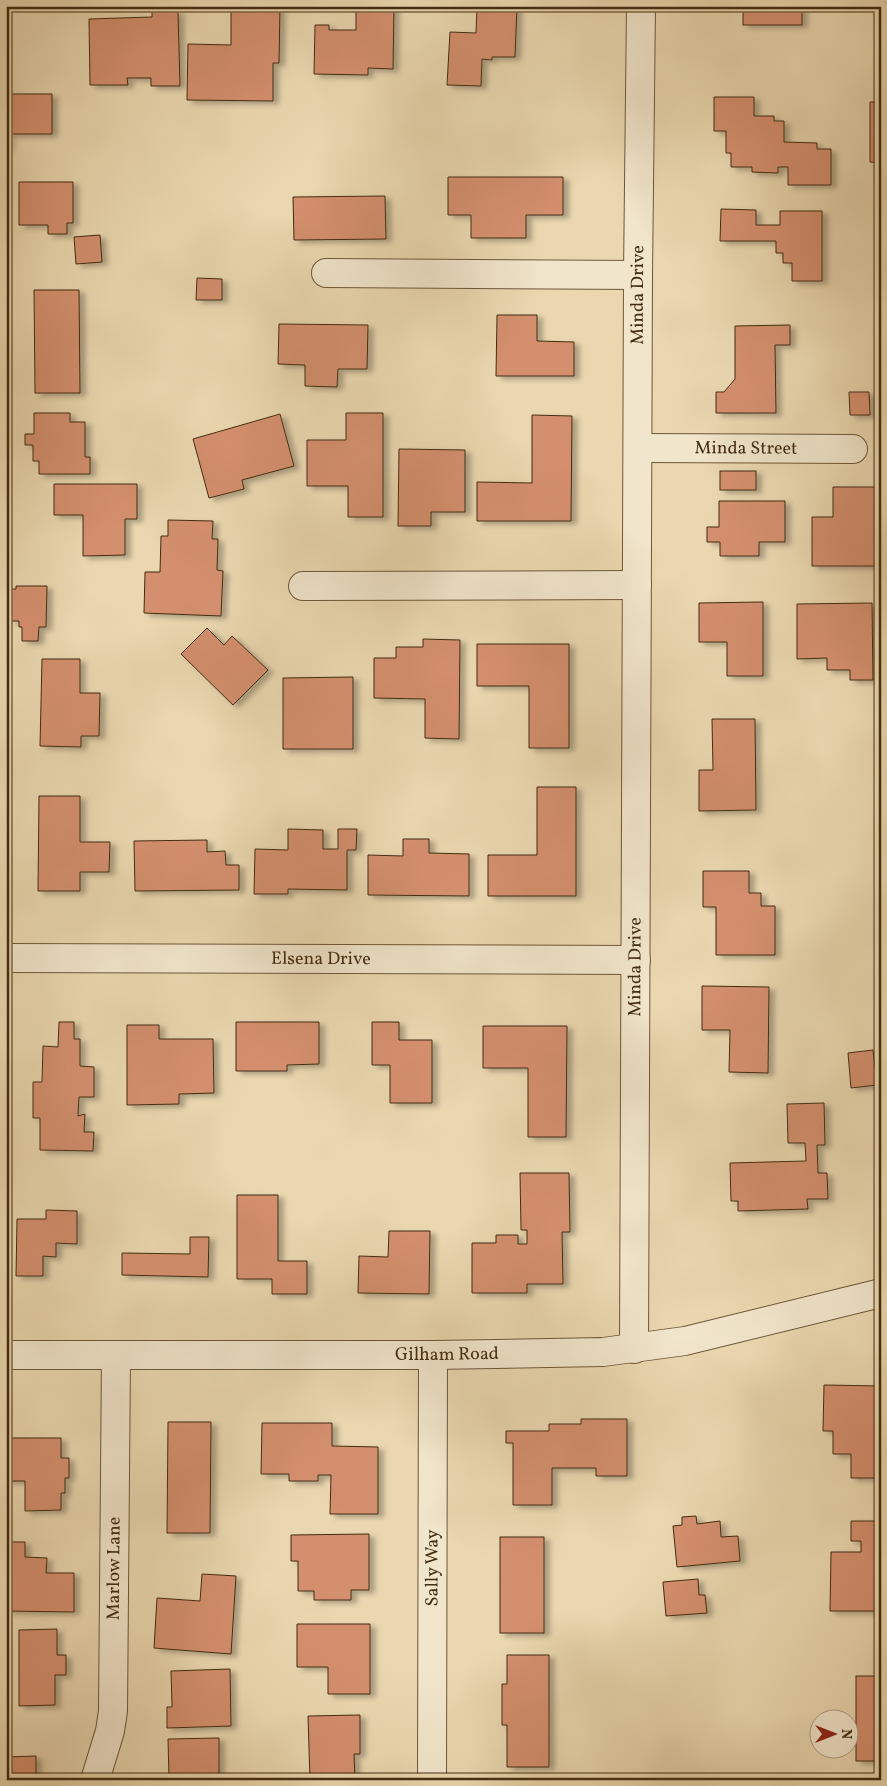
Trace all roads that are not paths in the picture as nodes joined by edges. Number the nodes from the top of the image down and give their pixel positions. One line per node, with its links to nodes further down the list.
1 (641, 6): 3 (street, Minda Drive)
2 (326, 273): 3 (street)
3 (638, 275): 4 (street, Minda Drive)
4 (638, 448): 5 (street, Minda Street); 6 (street, Minda Drive)
5 (853, 449)
6 (637, 585): 7 (street); 9 (street, Minda Drive)
7 (303, 586)
8 (6, 958): 9 (street, Elsena Drive)
9 (636, 960): 11 (street, Minda Drive)
10 (881, 1294): 11 (street, Gilham Road)
11 (634, 1349): 14 (street, Gilham Road)
12 (6, 1355): 13 (street, Gilham Road)
13 (116, 1355): 14 (street, Gilham Road); 15 (street, Marlow Lane)
14 (433, 1355): 16 (street, Sally Way)
15 (95, 1780)
16 (432, 1780)

